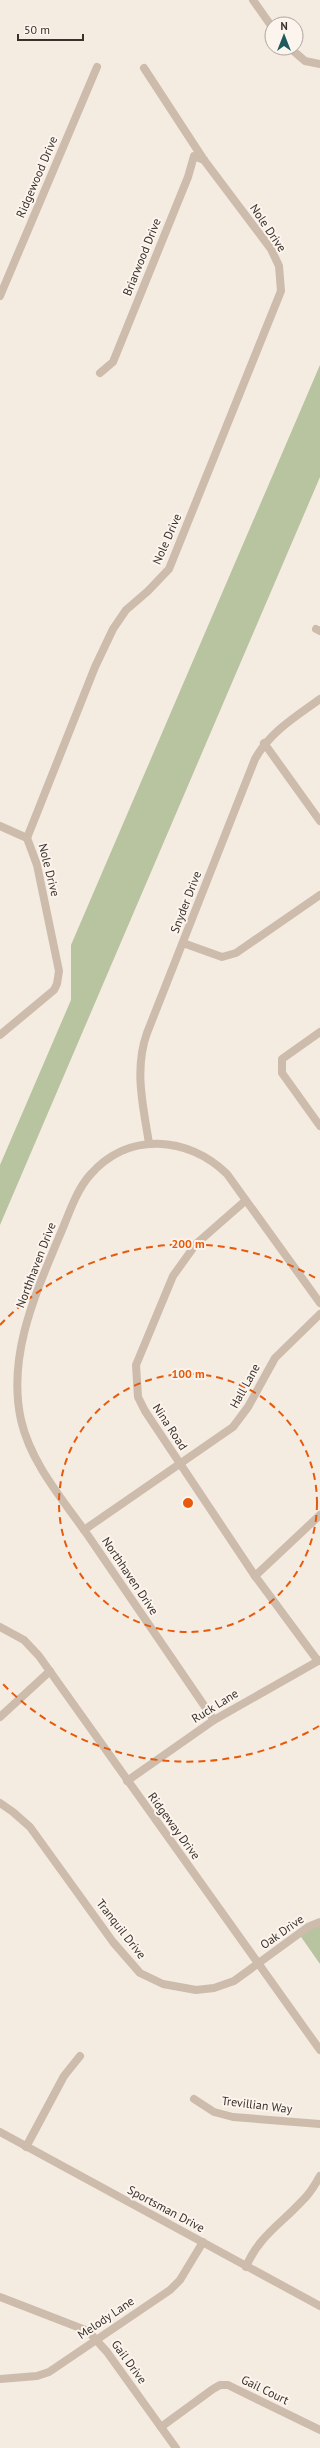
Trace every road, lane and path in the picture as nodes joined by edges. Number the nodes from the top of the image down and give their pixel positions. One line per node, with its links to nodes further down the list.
1 (253, 0): 2 (street)
2 (264, 16)
3 (300, 56): 4 (street)
4 (320, 64)
5 (97, 67): 8 (street, Ridgewood Drive)
6 (144, 68): 7 (street, Nole Drive)
7 (204, 160): 9 (street, Briarwood Drive); 14 (street, Nole Drive)
8 (0, 296)
9 (100, 373)
10 (320, 699): 11 (street, Snyder Drive)
11 (264, 743): 12 (street); 16 (street, Snyder Drive)
12 (320, 821)
13 (0, 826): 14 (street)
14 (27, 838): 18 (street, Nole Drive)
15 (320, 895): 16 (street)
16 (182, 943): 20 (street, Snyder Drive)
17 (320, 1032): 19 (street)
18 (0, 1035)
19 (320, 1126)
20 (149, 1143): 21 (street, Northhaven Drive); 26 (street, Northhaven Drive)
21 (245, 1201): 22 (street, Northhaven Drive); 24 (street, Nina Road)
22 (320, 1303)
23 (320, 1314): 24 (street, Hall Lane)
24 (180, 1464): 26 (street, Hall Lane); 27 (street, Nina Road)
25 (320, 1515): 27 (street)
26 (84, 1530): 32 (street, Northhaven Drive)
27 (255, 1576): 29 (street, Nina Road)
28 (0, 1627): 30 (street, Ridgeway Drive)
29 (319, 1660): 32 (street, Ruck Lane)
30 (50, 1672): 31 (street); 33 (street, Ridgeway Drive)
31 (0, 1717)
32 (214, 1720): 33 (street, Ruck Lane)
33 (127, 1781): 36 (street, Ridgeway Drive)
34 (0, 1803): 36 (street, Tranquil Drive)
35 (320, 1922): 36 (street, Oak Drive)
36 (258, 1963): 37 (street, Ridgeway Drive)
37 (320, 2050)
38 (80, 2056): 42 (street)
39 (194, 2099): 40 (street, Trevillian Way)
40 (320, 2124)
41 (0, 2132): 42 (street, Sportsman Drive)
42 (26, 2147): 44 (street, Sportsman Drive)
43 (320, 2176): 45 (street)
44 (203, 2242): 45 (street, Sportsman Drive); 48 (street, Melody Lane)
45 (246, 2266): 47 (street, Sportsman Drive)
46 (0, 2297): 48 (street, Gail Drive)
47 (320, 2306)
48 (97, 2339): 49 (street, Melody Lane); 50 (street, Gail Drive)
49 (0, 2379)
50 (161, 2427): 51 (street, Gail Court); 52 (street, Gail Drive)
51 (320, 2430)
52 (176, 2448)

